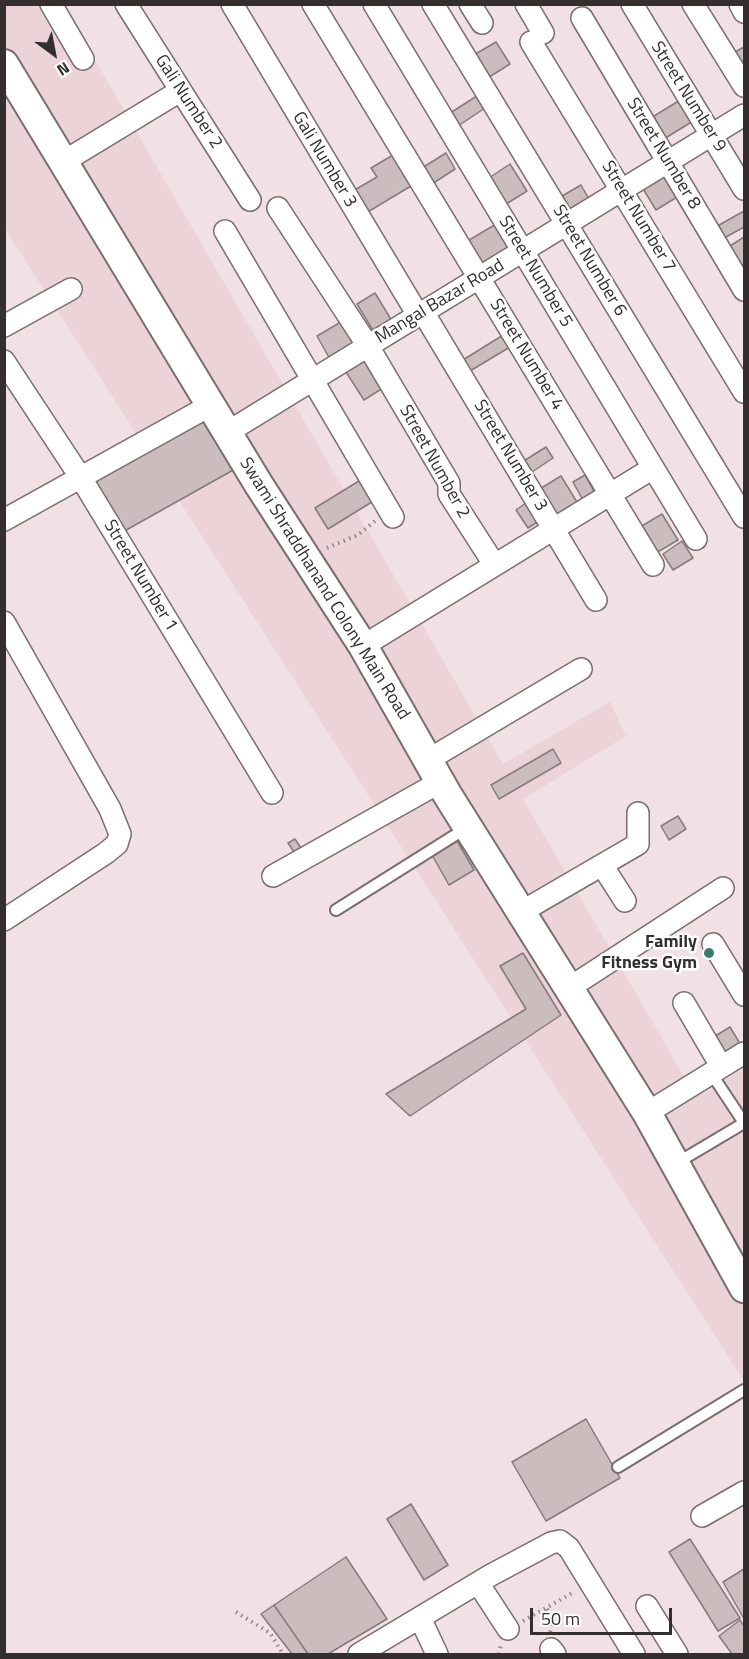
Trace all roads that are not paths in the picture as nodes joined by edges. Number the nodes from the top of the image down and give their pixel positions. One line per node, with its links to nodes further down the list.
1 (51, 4): 15 (street)
2 (126, 4): 18 (street, Gali Number 2)
3 (232, 4): 33 (street, Gali Number 3)
4 (313, 4): 30 (street, Street Number 4)
5 (374, 4): 29 (street, Street Number 5)
6 (434, 4): 27 (street, Street Number 6)
7 (471, 4): 14 (street)
8 (526, 4): 24 (street, Street Number 7)
9 (632, 4): 20 (street, Street Number 9)
10 (693, 4): 17 (street)
11 (740, 4): 12 (street)
12 (744, 12)
13 (582, 18): 22 (street, Street Number 8)
14 (482, 23)
15 (83, 59)
16 (4, 64): 21 (street, Swami Shraddhanand Colony Main Road)
17 (744, 86)
18 (180, 91): 21 (street); 25 (street, Gali Number 2)
19 (744, 116): 20 (street, Mangal Bazar Road)
20 (712, 136): 22 (street, Mangal Bazar Road); 23 (street, Street Number 9)
21 (63, 162): 39 (street, Swami Shraddhanand Colony Main Road)
22 (667, 162): 24 (street, Mangal Bazar Road); 32 (street, Street Number 8)
23 (744, 189)
24 (623, 190): 27 (street, Mangal Bazar Road); 38 (street, Street Number 7)
25 (250, 200)
26 (278, 208): 35 (street, Street Number 2)
27 (567, 225): 29 (street, Mangal Bazar Road); 45 (street, Street Number 6)
28 (225, 231): 37 (street)
29 (523, 250): 30 (street, Mangal Bazar Road); 41 (street, Street Number 5)
30 (479, 278): 33 (street, Mangal Bazar Road); 43 (street, Street Number 4)
31 (71, 289): 34 (street)
32 (744, 290)
33 (420, 313): 35 (street, Mangal Bazar Road); 47 (street, Street Number 3)
34 (4, 326)
35 (368, 346): 37 (street, Mangal Bazar Road); 49 (street, Street Number 2)
36 (4, 361): 42 (street, Street Number 1)
37 (311, 380): 40 (street, Mangal Bazar Road); 44 (street)
38 (744, 392)
39 (211, 405): 40 (street, Swami Shraddhanand Colony Main Road); 42 (street)
40 (228, 432): 53 (street, Swami Shraddhanand Colony Main Road)
41 (653, 468): 43 (street); 48 (street, Street Number 5)
42 (81, 478): 46 (street); 56 (street, Street Number 1)
43 (609, 493): 47 (street); 50 (street, Street Number 4)
44 (391, 512)
45 (744, 517)
46 (4, 520)
47 (553, 527): 49 (street); 51 (street, Street Number 3)
48 (696, 539)
49 (494, 564): 53 (street)
50 (653, 565)
51 (596, 600)
52 (4, 622): 65 (street)
53 (363, 646): 55 (street, Swami Shraddhanand Colony Main Road)
54 (581, 669): 55 (street)
55 (434, 771): 58 (street, Swami Shraddhanand Colony Main Road); 60 (street)
56 (272, 794)
57 (638, 813): 59 (street)
58 (468, 827): 63 (lane); 64 (street, Swami Shraddhanand Colony Main Road)
59 (602, 865): 62 (street); 64 (street)
60 (273, 876)
61 (723, 888): 67 (street)
62 (625, 901)
63 (336, 910)
64 (521, 912): 67 (street, Swami Shraddhanand Colony Main Road)
65 (5, 918)
66 (713, 944): 68 (street)
67 (569, 988): 72 (street, Swami Shraddhanand Colony Main Road)
68 (744, 995)
69 (684, 1003): 71 (street)
70 (744, 1053): 71 (street)
71 (716, 1070): 72 (street); 73 (lane)
72 (647, 1113): 74 (street, Swami Shraddhanand Colony Main Road)
73 (744, 1123): 74 (lane)
74 (675, 1164): 75 (street, Swami Shraddhanand Colony Main Road)
75 (744, 1288)
76 (744, 1390): 77 (lane)
77 (618, 1467)
78 (744, 1492): 79 (street)
79 (702, 1516)
80 (478, 1583): 82 (street); 83 (street); 86 (street)
81 (647, 1606): 87 (street)
82 (420, 1618): 84 (street); 85 (street)
83 (508, 1629)
84 (365, 1653)
85 (437, 1654)
86 (634, 1654)
87 (677, 1654)

